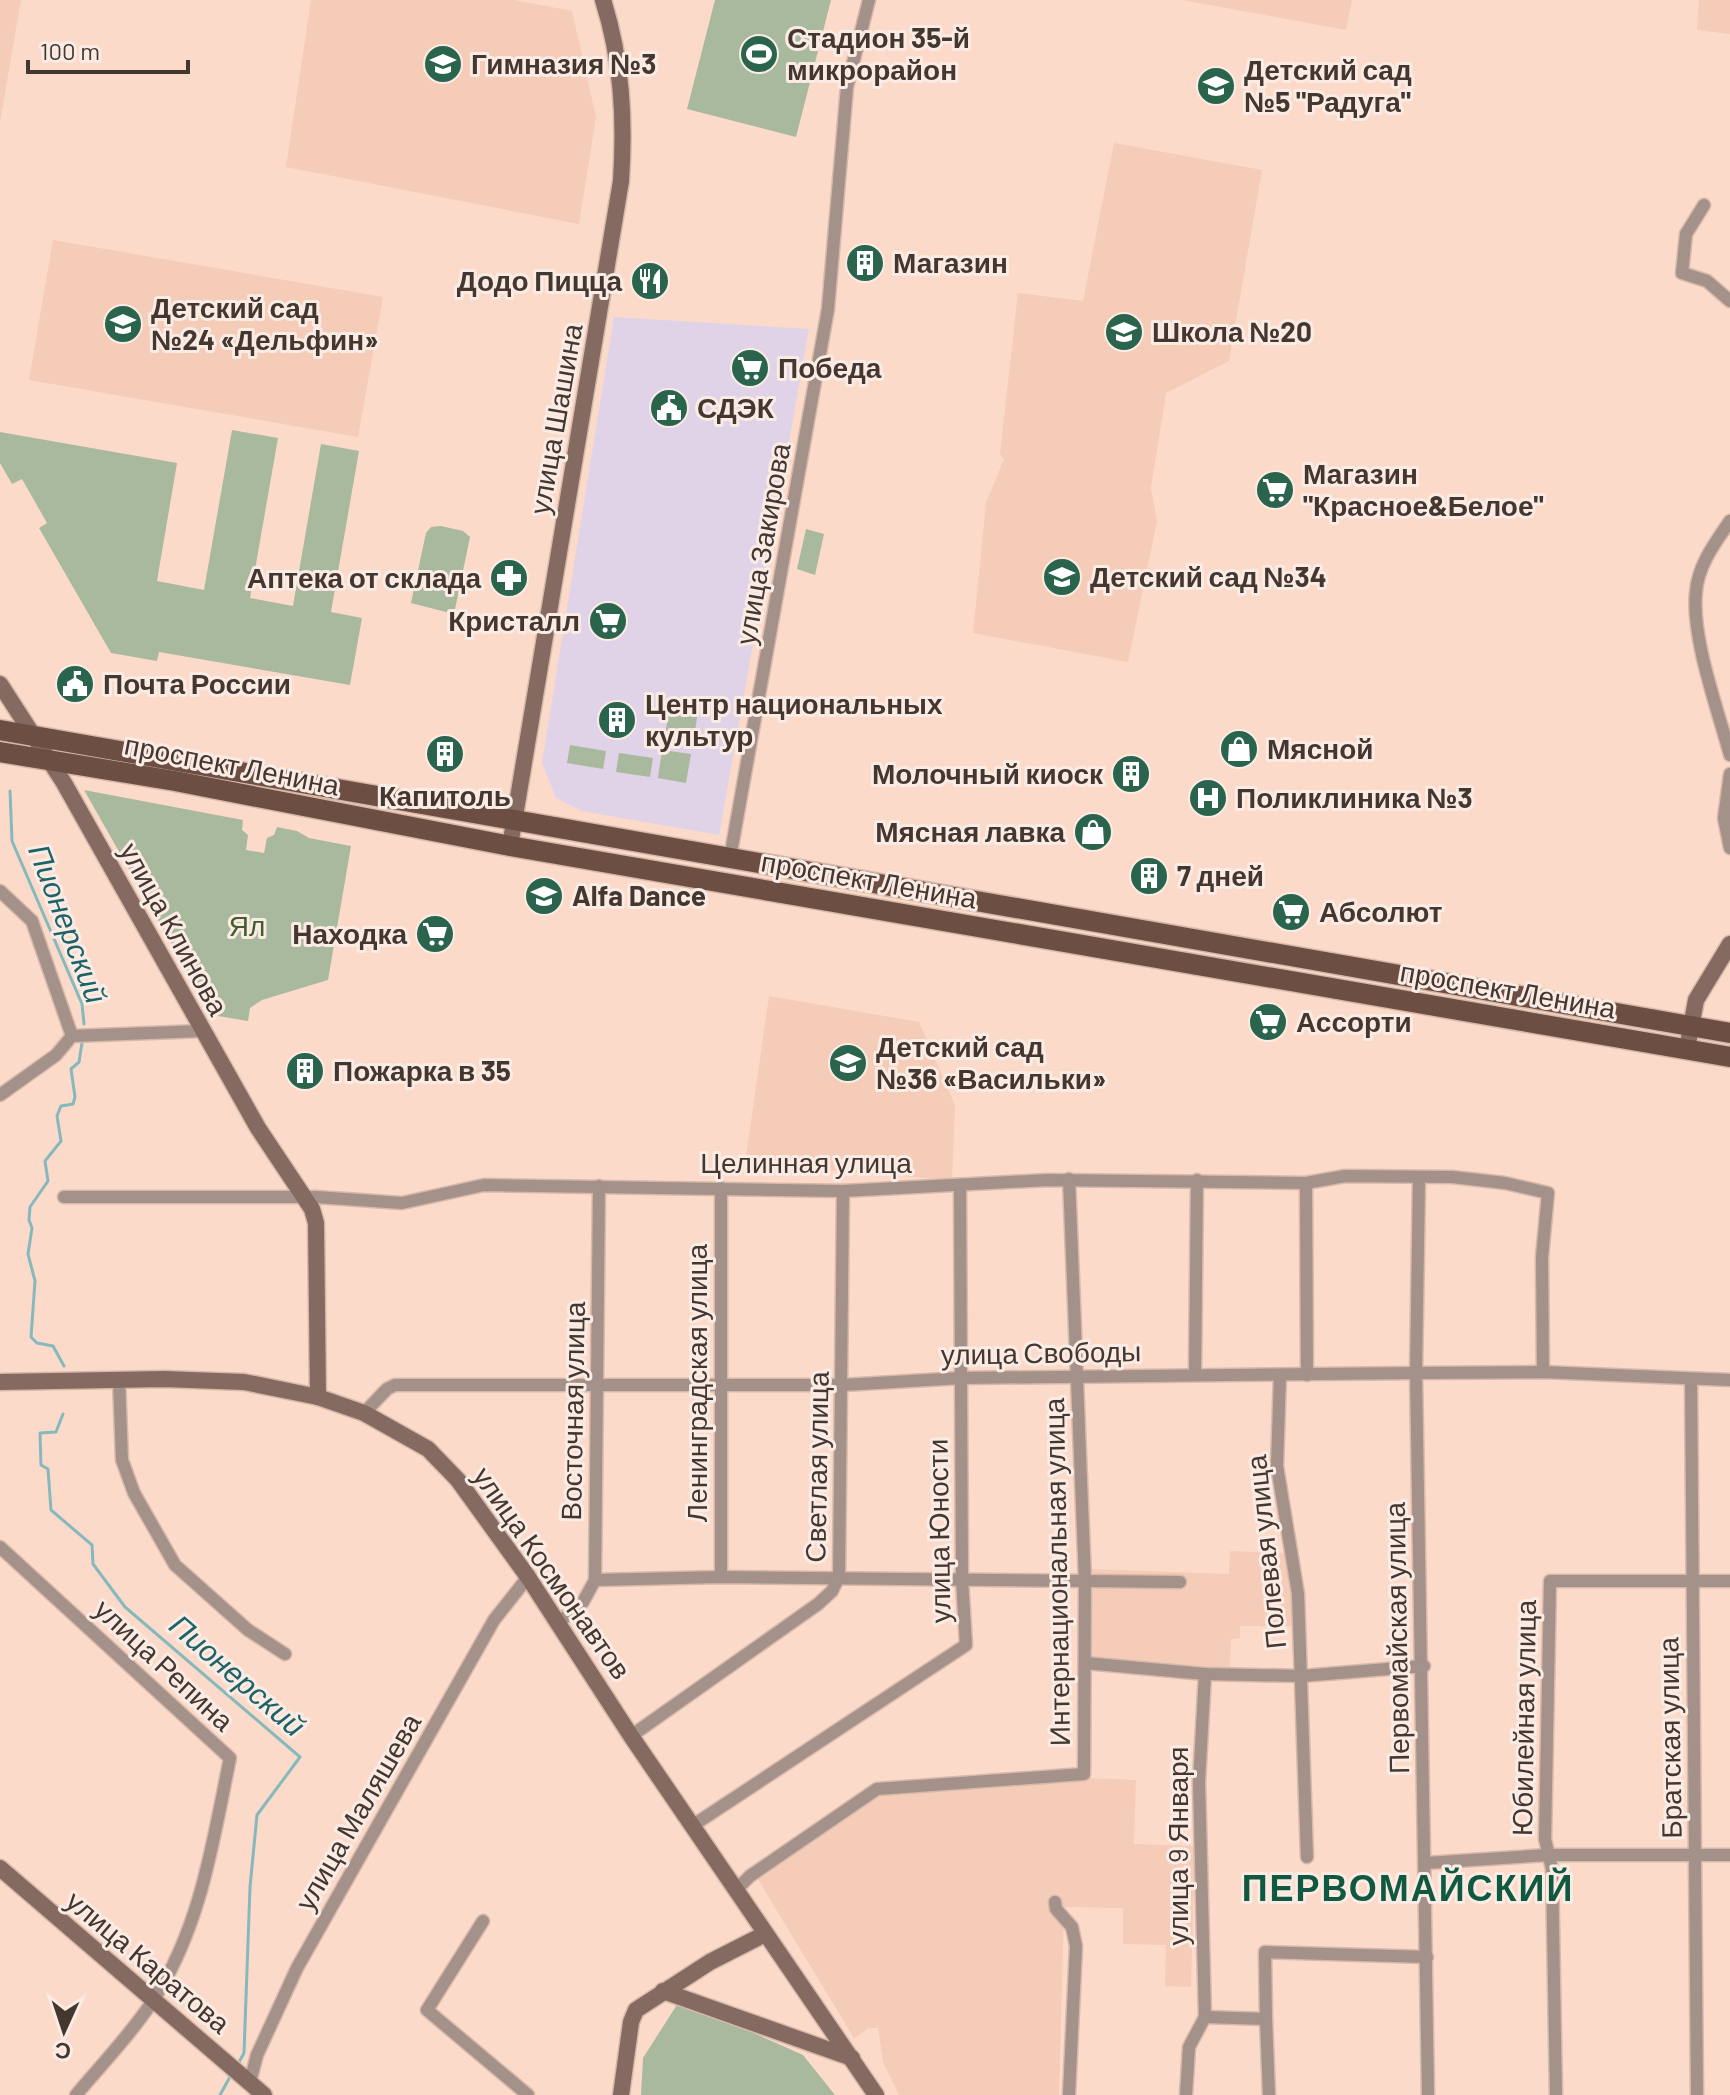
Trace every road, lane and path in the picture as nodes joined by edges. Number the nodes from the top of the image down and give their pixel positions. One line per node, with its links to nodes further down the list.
1 (603, 0): 13 (street, улица Шашина)
2 (869, 0): 16 (street, улица Закирова)
3 (1704, 205): 4 (street)
4 (1730, 301)
5 (1730, 521): 10 (street)
6 (0, 684): 8 (street, улица Клинова)
7 (0, 730): 8 (main road, проспект Ленина)
8 (34, 735): 11 (street, улица Клинова); 13 (main road, проспект Ленина)
9 (0, 752): 11 (main road, проспект Ленина)
10 (1730, 755)
11 (50, 759): 14 (main road, проспект Ленина); 22 (street, улица Клинова)
12 (1730, 774): 15 (street)
13 (514, 821): 14 (street, улица Шашина); 16 (main road, проспект Ленина)
14 (510, 846): 19 (main road, проспект Ленина)
15 (1730, 848)
16 (730, 858): 18 (main road, проспект Ленина)
17 (0, 891): 24 (street)
18 (973, 901): 19 (main road); 21 (main road, проспект Ленина)
19 (969, 926): 25 (main road, проспект Ленина)
20 (1730, 944): 21 (street)
21 (1690, 1026): 23 (main road, проспект Ленина); 25 (street)
22 (202, 1031): 24 (street); 37 (street, улица Клинова)
23 (1730, 1033)
24 (72, 1036): 27 (street)
25 (1687, 1049): 26 (main road, проспект Ленина)
26 (1730, 1057)
27 (0, 1095)
28 (1069, 1179): 30 (street, Целинная улица); 32 (street, Целинная улица); 43 (street, Интернациональная улица)
29 (1419, 1179): 31 (street, Целинная улица); 38 (street, Целинная улица); 39 (street, Первомайская улица)
30 (1197, 1180): 31 (street, Целинная улица); 40 (street)
31 (1306, 1183): 42 (street)
32 (960, 1185): 35 (street, Целинная улица); 44 (street, улица Юности)
33 (599, 1186): 34 (street, Целинная улица); 37 (street, Целинная улица); 51 (street, Восточная улица)
34 (721, 1188): 35 (street, Целинная улица); 49 (street, Ленинградская улица)
35 (843, 1191): 50 (street, Светлая улица)
36 (64, 1197): 37 (street, Целинная улица)
37 (307, 1197): 52 (street)
38 (1543, 1372): 39 (street, улица Свободы); 46 (street, улица Свободы)
39 (1416, 1373): 42 (street, улица Свободы); 67 (street, Первомайская улица)
40 (1195, 1374): 41 (street, улица Свободы); 43 (street, улица Свободы)
41 (1280, 1375): 42 (street, улица Свободы); 69 (street, Полевая улица)
42 (1307, 1375)
43 (1078, 1376): 44 (street, улица Свободы); 60 (street, Интернациональная улица)
44 (961, 1378): 50 (street, улица Свободы); 58 (street, улица Юности)
45 (119, 1380): 48 (street, улица Космонавтов); 52 (street, улица Космонавтов); 65 (street)
46 (1691, 1380): 47 (street, улица Свободы); 63 (street, Братская улица)
47 (1730, 1380)
48 (0, 1382)
49 (721, 1384): 50 (street, улица Свободы); 51 (street, улица Свободы); 56 (street, Ленинградская улица)
50 (843, 1385): 57 (street, Светлая улица)
51 (598, 1386): 53 (street, улица Свободы); 59 (street, Восточная улица)
52 (318, 1397): 53 (street, улица Космонавтов)
53 (364, 1413): 55 (street, улица Космонавтов)
54 (0, 1547): 84 (street, улица Репина)
55 (528, 1577): 64 (street, улица Космонавтов); 88 (street, улица Маляшева)
56 (721, 1577): 57 (street); 59 (street)
57 (839, 1577): 58 (street); 70 (street, Светлая улица)
58 (962, 1579): 60 (street); 71 (street, улица Юности)
59 (595, 1580): 64 (street)
60 (1085, 1580): 62 (street); 66 (street, Интернациональная улица)
61 (1730, 1581): 63 (street)
62 (1180, 1582)
63 (1692, 1582): 72 (street, Братская улица); 73 (street, Юбилейная улица)
64 (558, 1623): 70 (street, улица Космонавтов)
65 (285, 1654)
66 (1085, 1663): 68 (street); 78 (street, Интернациональная улица)
67 (1424, 1666): 69 (street); 76 (street, Первомайская улица)
68 (1205, 1674): 69 (street); 85 (street, улица 9 Января)
69 (1302, 1676): 75 (street, Полевая улица)
70 (631, 1736): 71 (street, улица Космонавтов)
71 (692, 1826): 78 (street, улица Космонавтов)
72 (1695, 1854): 73 (street); 74 (street); 99 (street, Братская улица)
73 (1548, 1855): 76 (street); 98 (street, Юбилейная улица)
74 (1730, 1855)
75 (1307, 1857)
76 (1426, 1863): 82 (street, Первомайская улица)
77 (0, 1868): 84 (street, улица Каратова)
78 (736, 1890): 81 (street, улица Космонавтов)
79 (1055, 1902): 94 (street)
80 (483, 1921): 91 (street)
81 (765, 1934): 83 (street); 87 (street, улица Космонавтов)
82 (1427, 1957): 86 (street); 97 (street, Первомайская улица)
83 (663, 1991): 87 (street); 92 (street)
84 (154, 1999): 88 (street, улица Каратова); 89 (street, улица Репина)
85 (1205, 2017): 86 (street); 95 (street, улица 9 Января)
86 (1266, 2019): 96 (street)
87 (852, 2058): 93 (street, улица Космонавтов)
88 (250, 2082): 90 (street, улица Каратова)
89 (76, 2095)
90 (264, 2095)
91 (528, 2095)
92 (621, 2095)
93 (876, 2095)
94 (1069, 2095)
95 (1186, 2095)
96 (1269, 2095)
97 (1428, 2095)
98 (1556, 2095)
99 (1697, 2095)

